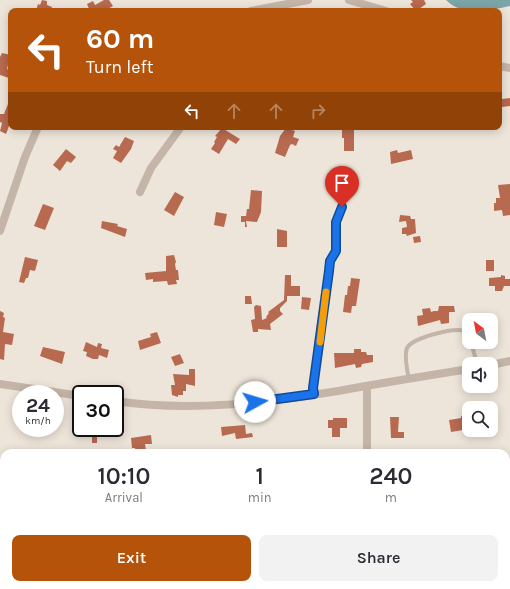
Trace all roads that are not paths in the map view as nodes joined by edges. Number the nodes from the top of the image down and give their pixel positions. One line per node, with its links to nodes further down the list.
1 (308, 0): 3 (street)
2 (349, 0): 4 (street)
3 (267, 8)
4 (376, 8)
5 (37, 130): 9 (street)
6 (179, 130): 7 (street)
7 (140, 192)
8 (342, 207): 17 (lane)
9 (0, 232)
10 (462, 331): 14 (lane)
11 (510, 361): 12 (street)
12 (498, 364)
13 (462, 370): 14 (street)
14 (409, 379): 16 (street)
15 (0, 384): 18 (street)
16 (367, 386): 17 (street); 20 (street)
17 (314, 394): 19 (street)
18 (72, 395)
19 (124, 402)
20 (367, 449)

